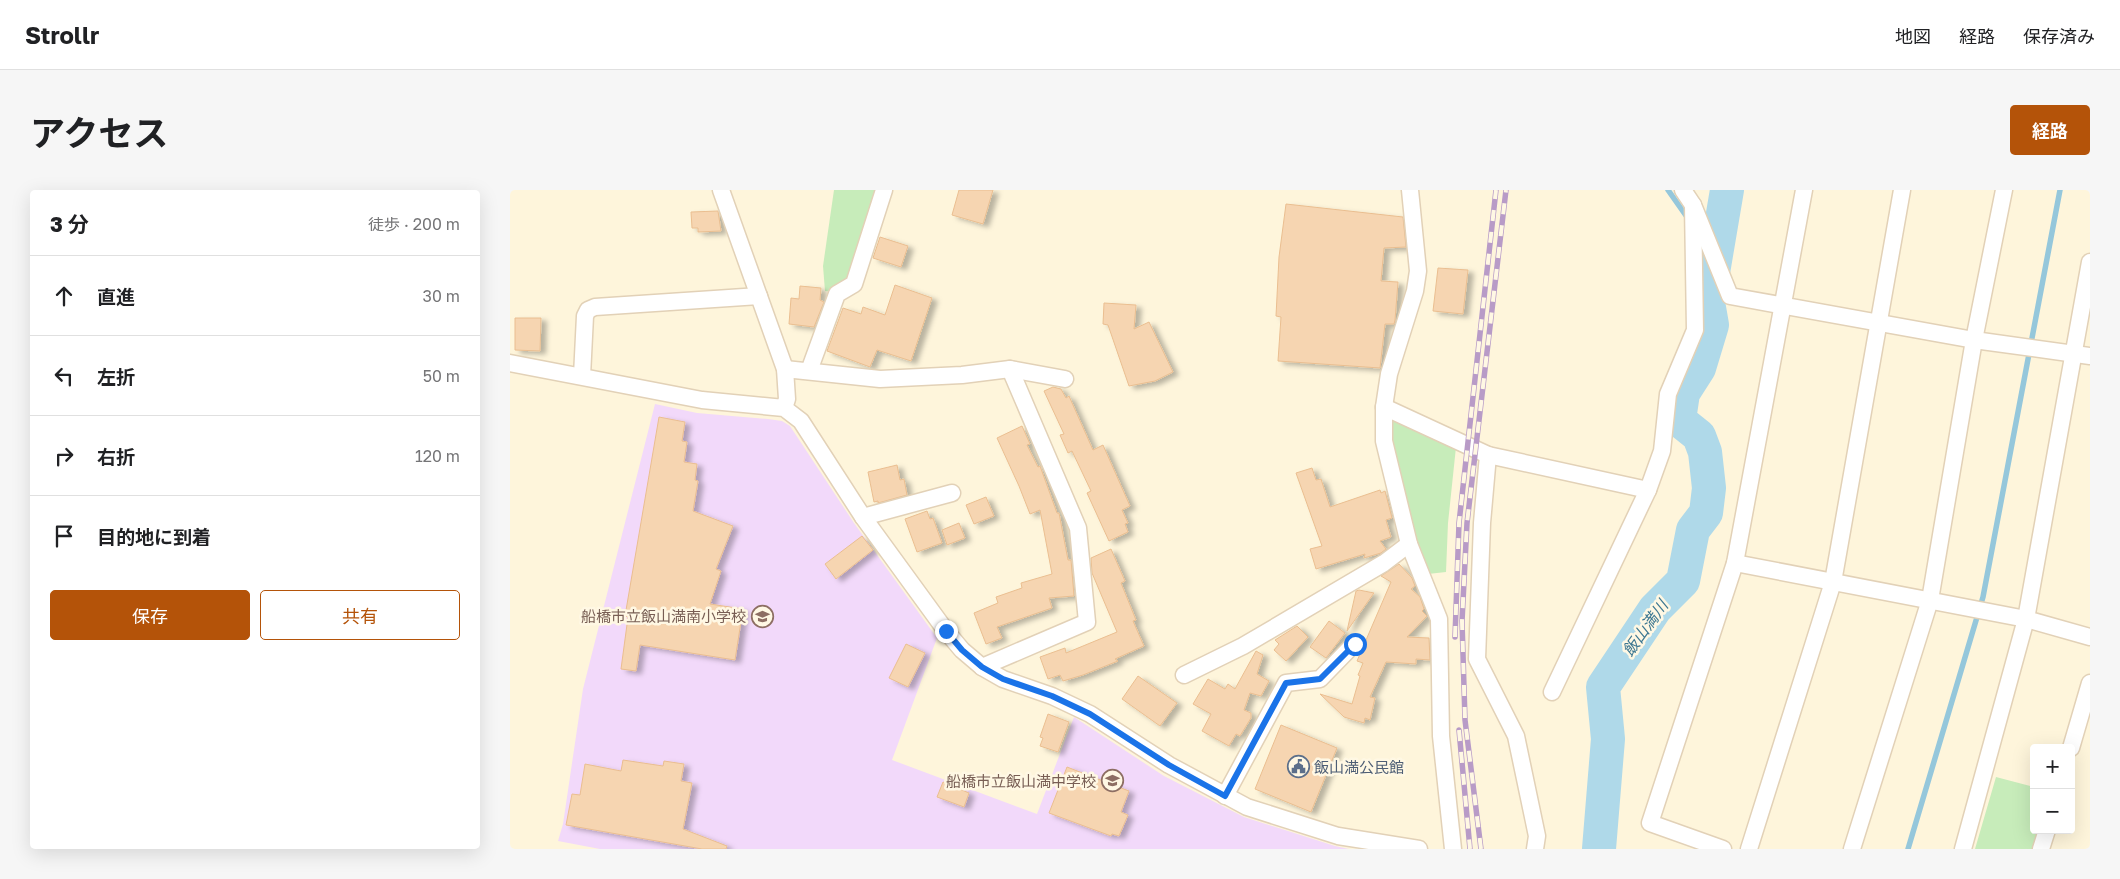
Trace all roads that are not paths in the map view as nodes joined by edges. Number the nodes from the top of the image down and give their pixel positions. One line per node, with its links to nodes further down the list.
1 (721, 190): 10 (street)
2 (884, 190): 18 (street)
3 (1410, 190): 22 (street)
4 (1683, 190): 8 (street)
5 (1804, 190): 11 (street)
6 (1902, 190): 12 (street)
7 (2004, 190): 13 (street)
8 (1693, 205): 11 (street); 24 (street)
9 (2090, 262): 14 (street)
10 (759, 296): 16 (street); 19 (street)
11 (1784, 306): 12 (street); 28 (street)
12 (1880, 324): 13 (street); 29 (street)
13 (1974, 340): 14 (street); 30 (street)
14 (2082, 355): 31 (street)
15 (510, 362): 19 (street)
16 (785, 369): 18 (street); 21 (street)
17 (1010, 369): 18 (street); 20 (street); 34 (street)
18 (808, 371)
19 (582, 376): 21 (street)
20 (1065, 379)
21 (784, 408): 26 (street)
22 (1384, 408): 23 (street); 27 (street)
23 (1488, 455): 24 (street); 43 (street)
24 (1648, 490): 37 (street)
25 (952, 493): 26 (street)
26 (863, 517): 34 (street)
27 (1408, 544): 35 (street); 42 (street)
28 (1735, 563): 29 (street); 44 (street)
29 (1833, 582): 30 (street); 45 (street)
30 (1930, 600): 31 (street); 46 (street)
31 (2026, 619): 32 (street); 47 (street)
32 (2090, 637)
33 (1355, 644): 39 (street)
34 (982, 667): 39 (street)
35 (1184, 674)
36 (2090, 683): 38 (street)
37 (1552, 692)
38 (2072, 744)
39 (1225, 796): 41 (street)
40 (2046, 834): 48 (street)
41 (1420, 849)
42 (1452, 849)
43 (1535, 849)
44 (1723, 849)
45 (1749, 849)
46 (1852, 849)
47 (1963, 849)
48 (2041, 849)

